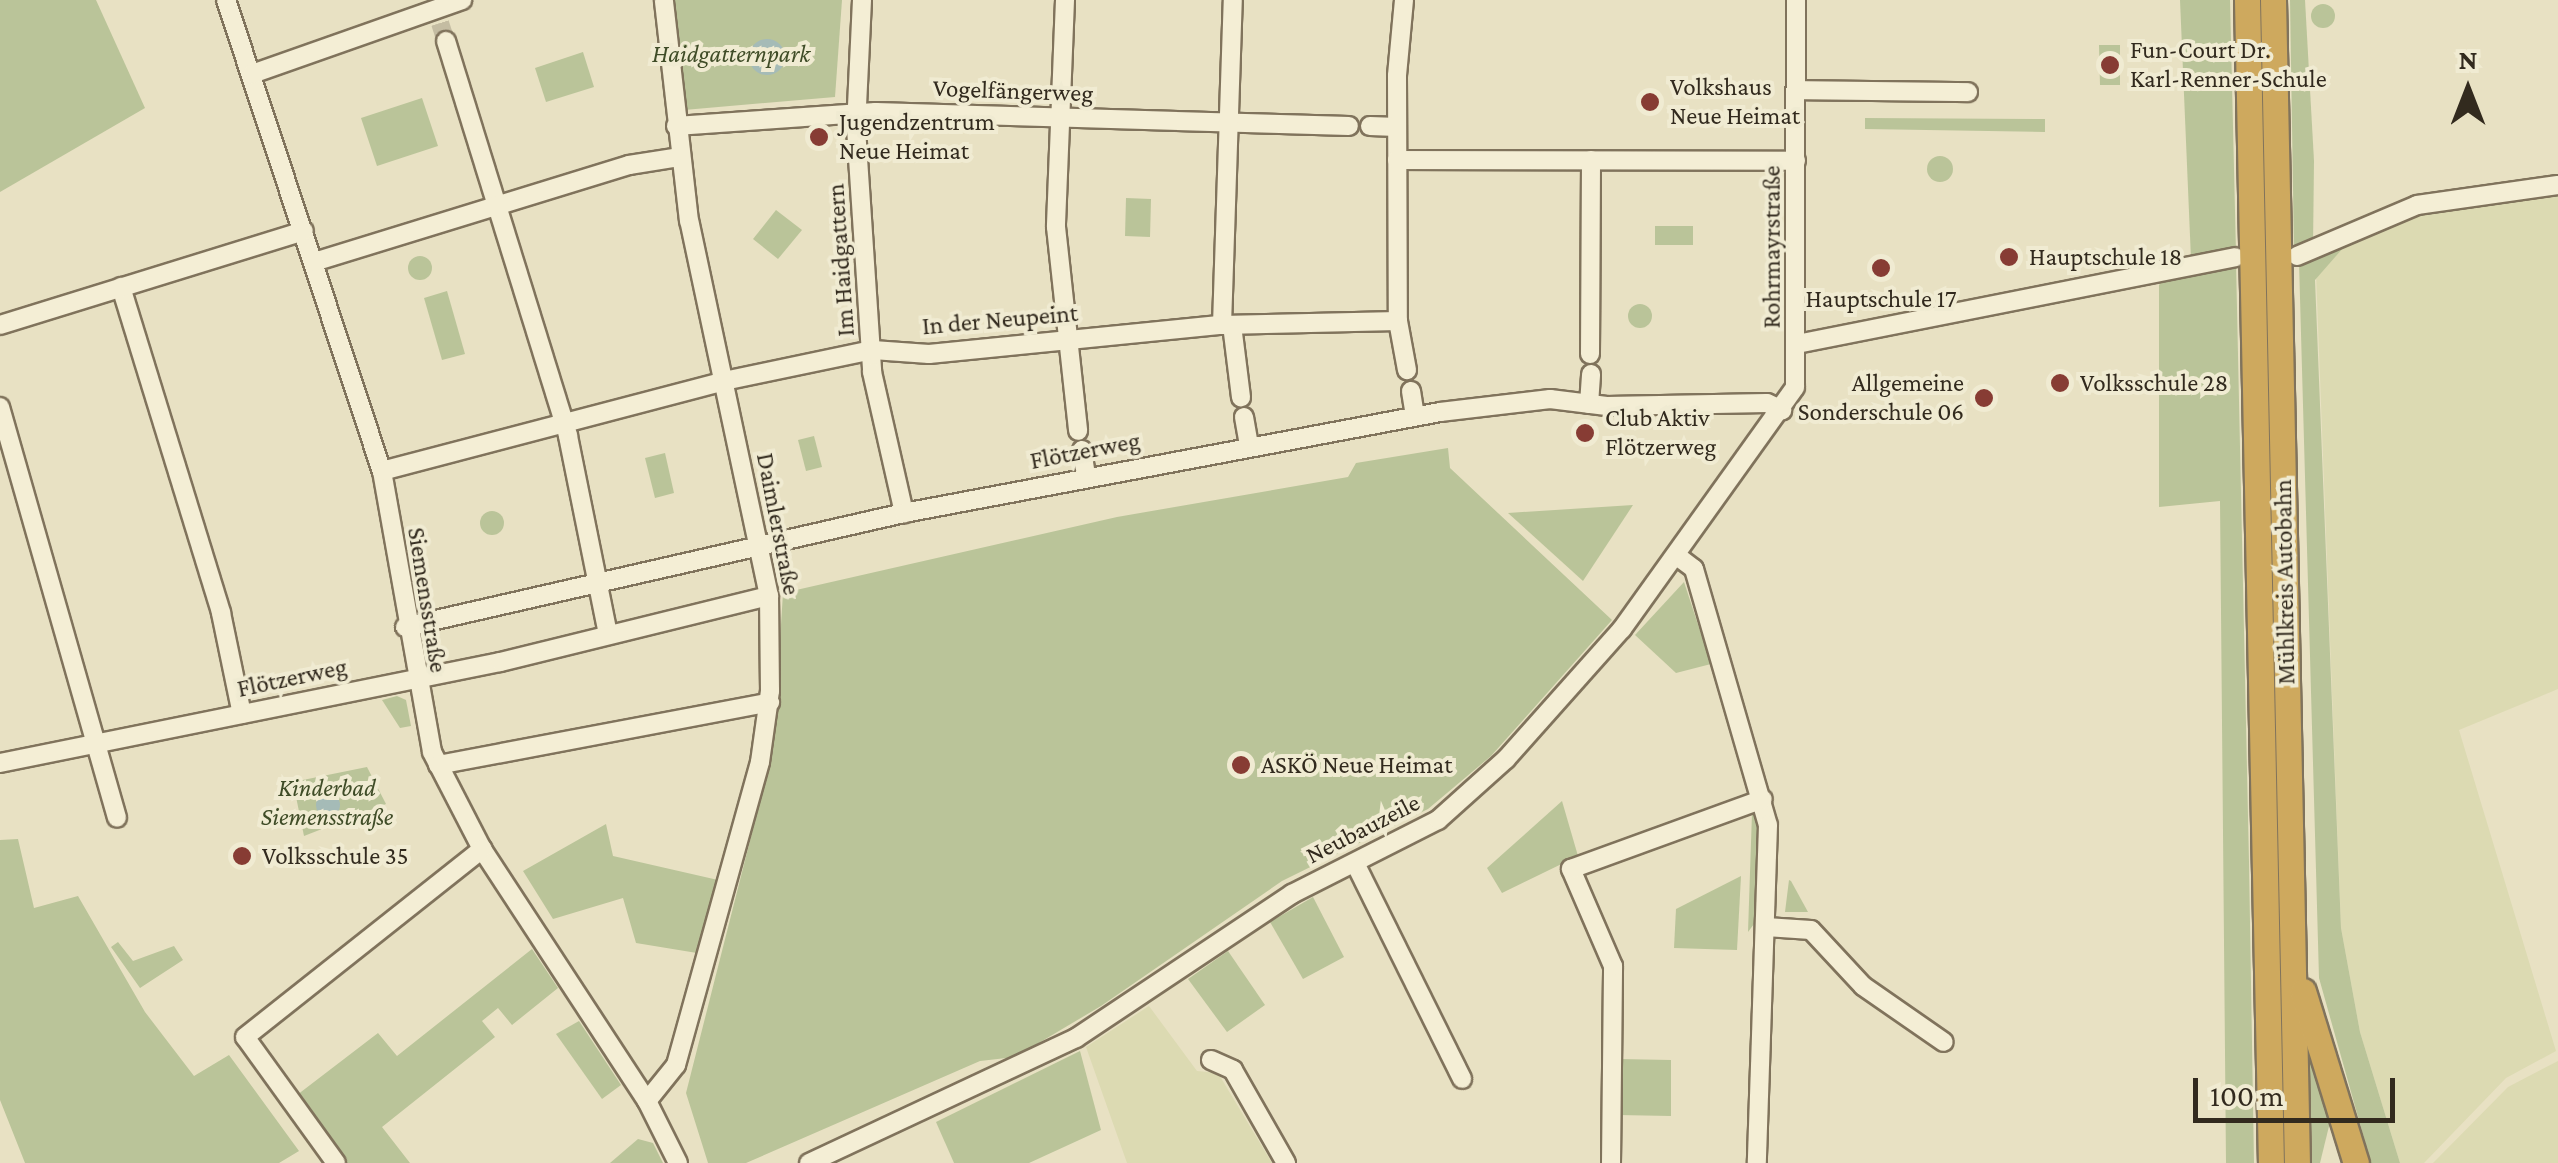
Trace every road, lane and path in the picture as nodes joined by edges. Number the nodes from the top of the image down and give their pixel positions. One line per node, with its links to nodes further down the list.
1 (226, 0): 12 (street, Siemensstraße)
2 (462, 0): 11 (street)
3 (664, 0): 18 (street, Daimlerstraße)
4 (862, 0): 15 (street, Im Haidgattern)
5 (1065, 0): 16 (street)
6 (1233, 0): 17 (street)
7 (1404, 0): 21 (street)
8 (1796, 0): 13 (street, Rohrmayrstraße)
9 (2247, 0): 86 (highway, Mühlkreis Autobahn)
10 (2274, 0): 75 (highway, Mühlkreis Autobahn)
11 (434, 17): 12 (street); 27 (street)
12 (252, 74): 28 (street, Siemensstraße)
13 (1796, 90): 14 (street); 25 (street, Rohrmayrstraße)
14 (1968, 92)
15 (857, 113): 16 (street, Vogelfängerweg); 18 (street, Vogelfängerweg); 38 (street, Im Haidgattern)
16 (1058, 117): 17 (street, Vogelfängerweg); 36 (street)
17 (1226, 122): 19 (street, Vogelfängerweg); 35 (street)
18 (676, 126): 22 (street, Daimlerstraße)
19 (1348, 126)
20 (1370, 126): 21 (street)
21 (1397, 127): 23 (street)
22 (680, 157): 27 (street); 43 (street, Daimlerstraße)
23 (1397, 160): 24 (street); 33 (street)
24 (1591, 160): 25 (street); 39 (street)
25 (1796, 161): 37 (street, Rohrmayrstraße)
26 (2558, 185): 29 (street)
27 (501, 205): 31 (street); 51 (street)
28 (304, 231): 31 (street, Siemensstraße); 32 (street)
29 (2297, 256)
30 (2235, 257): 37 (street)
31 (314, 262): 55 (street, Siemensstraße)
32 (121, 287): 34 (street); 66 (street)
33 (1398, 321): 35 (street, In der Neupeint); 40 (street)
34 (0, 324)
35 (1227, 325): 36 (street, In der Neupeint); 45 (street)
36 (1066, 339): 38 (street, In der Neupeint); 52 (street)
37 (1797, 344): 42 (street, Rohrmayrstraße)
38 (872, 350): 43 (street, In der Neupeint); 57 (street, Im Haidgattern)
39 (1590, 354)
40 (1408, 370)
41 (1590, 374): 46 (street)
42 (1797, 375): 48 (street, Neubauzeile)
43 (724, 381): 51 (street, In der Neupeint); 58 (street, Daimlerstraße)
44 (1411, 391): 49 (street)
45 (1241, 397)
46 (1589, 404): 48 (street, Flötzerweg); 49 (street, Flötzerweg)
47 (0, 408): 67 (street)
48 (1782, 410): 59 (street, Neubauzeile)
49 (1416, 416): 53 (street, Flötzerweg)
50 (1244, 417): 53 (street)
51 (564, 423): 55 (street, In der Neupeint); 60 (street)
52 (1078, 431)
53 (1248, 446): 56 (street, Flötzerweg)
54 (1082, 450): 56 (street)
55 (382, 471): 62 (street, Siemensstraße)
56 (1086, 476): 57 (street, Flötzerweg)
57 (904, 513): 58 (street, Flötzerweg)
58 (760, 546): 60 (street, Flötzerweg); 61 (street, Daimlerstraße)
59 (1677, 556): 70 (street); 73 (street, Neubauzeile)
60 (597, 583): 62 (street, Flötzerweg); 63 (street)
61 (769, 596): 63 (street, Flötzerweg); 65 (street, Daimlerstraße)
62 (406, 628): 64 (street, Siemensstraße)
63 (608, 634): 64 (street, Flötzerweg)
64 (414, 679): 66 (street, Flötzerweg); 69 (street, Siemensstraße)
65 (770, 702): 69 (street); 79 (street, Daimlerstraße)
66 (242, 714): 67 (street, Flötzerweg)
67 (96, 744): 68 (street, Flötzerweg); 71 (street)
68 (0, 763)
69 (438, 765): 72 (street, Siemensstraße)
70 (1763, 800): 74 (street); 84 (street)
71 (118, 818)
72 (482, 849): 79 (street, Siemensstraße); 80 (street)
73 (1355, 864): 78 (street); 82 (street, Neubauzeile)
74 (1766, 927): 76 (street); 85 (street)
75 (2293, 959): 87 (highway, Mühlkreis Autobahn); 88 (highway)
76 (1944, 1042)
77 (1211, 1060): 83 (street)
78 (1462, 1079)
79 (648, 1101): 81 (street, Siemensstraße)
80 (336, 1163)
81 (678, 1163)
82 (809, 1163)
83 (1286, 1163)
84 (1611, 1163)
85 (1757, 1163)
86 (2271, 1163)
87 (2297, 1163)
88 (2356, 1163)

